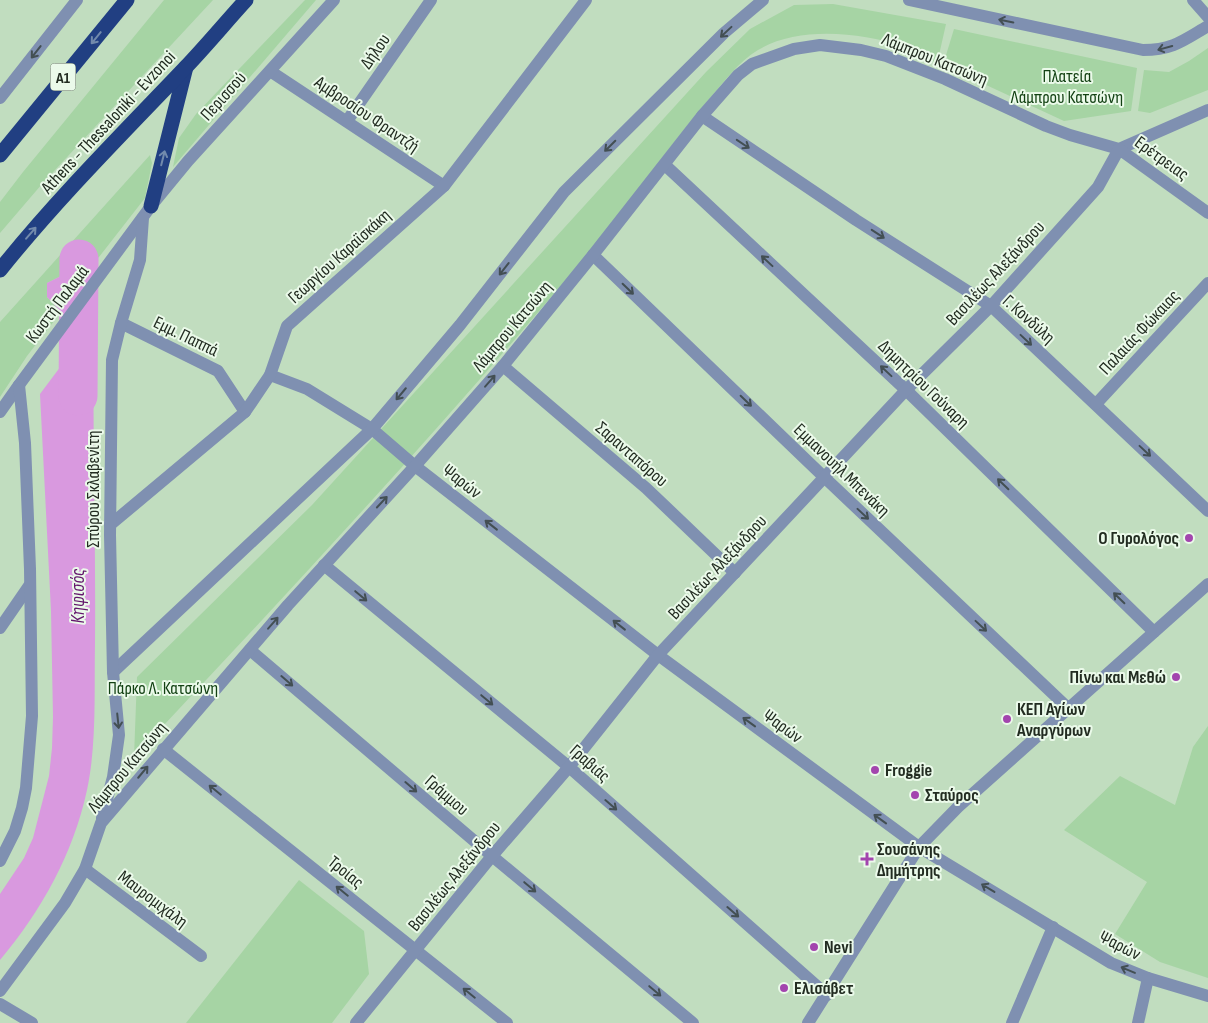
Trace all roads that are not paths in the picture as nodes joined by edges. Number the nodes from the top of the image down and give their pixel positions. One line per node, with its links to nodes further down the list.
1 (77, 0): 14 (street, one-way to 14)
2 (127, 0): 19 (highway, Α1, one-way to 19)
3 (246, 0): 12 (highway, Athens - Thessaloniki - Evzonoi)
4 (334, 0): 13 (street, Περισσού)
5 (431, 0): 17 (street, Δήλου)
6 (586, 0): 21 (street, Γεωργίου Καραϊσκάκη)
7 (762, 0): 36 (street, one-way to 36)
8 (911, 0): 11 (street, one-way to 8)
9 (1193, 0): 10 (street)
10 (1208, 17)
11 (1208, 26)
12 (186, 67): 22 (highway, one-way to 12); 25 (highway, Athens - Thessaloniki - Evzonoi, one-way to 12)
13 (270, 71): 17 (street, Αμβροσίου Φραντζή); 22 (street, Περισσού)
14 (0, 98)
15 (1208, 110): 18 (street)
16 (702, 116): 18 (street, Λάμπρου Κατσώνη); 20 (street, Λάμπρου Κατσώνη); 27 (street, Γ. Κονδύλη, one-way to 27)
17 (347, 121): 21 (street, Αμβροσίου Φραντζή)
18 (1119, 149): 23 (street, Ερέτρειας); 27 (street, Βασιλέως Αλεξάνδρου)
19 (0, 155)
20 (664, 165): 24 (street, Λάμπρου Κατσώνη); 32 (street, Δημητρίου Γούναρη, one-way to 20)
21 (444, 186): 30 (street, Γεωργίου Καραϊσκάκη)
22 (147, 212): 28 (street, Σπύρου Σκλαβενίτη); 31 (street, Κωστή Παλαμά)
23 (1208, 213)
24 (593, 255): 29 (street, Λάμπρου Κατσώνη); 38 (street, Εμμανουήλ Μπενάκη, one-way to 38)
25 (0, 270)
26 (1208, 283): 33 (street, Παλαιάς Φώκαιας)
27 (990, 306): 32 (street, Βασιλέως Αλεξάνδρου); 33 (street, Γ. Κονδύλη, one-way to 33)
28 (121, 323): 35 (street, Εμμ. Παππά); 40 (street, Σπύρου Σκλαβενίτη)
29 (503, 366): 37 (street, Λάμπρου Κατσώνη, one-way to 29); 42 (street, Σαρανταπόρου)
30 (270, 375): 35 (street, Γεωργίου Καραϊσκάκη); 36 (street)
31 (19, 385): 34 (street, Κωστή Παλαμά); 44 (street)
32 (906, 390): 38 (street, Βασιλέως Αλεξάνδρου); 47 (street, Δημητρίου Γούναρη, one-way to 32)
33 (1096, 404): 39 (street, Γ. Κονδύλη, one-way to 39)
34 (0, 412)
35 (245, 412): 40 (street, Γεωργίου Καραϊσκάκη)
36 (372, 428): 37 (street, Ψαρών); 50 (street)
37 (415, 466): 41 (street, Λάμπρου Κατσώνη, one-way to 37); 49 (street, Ψαρών, one-way to 37)
38 (824, 477): 42 (street, Βασιλέως Αλεξάνδρου); 51 (street, Εμμανουήλ Μπενάκη, one-way to 51)
39 (1208, 511)
40 (110, 525): 50 (street, Σπύρου Σκλαβενίτη)
41 (324, 565): 48 (street, Λάμπρου Κατσώνη, one-way to 41); 53 (street, Γραβιάς, one-way to 53)
42 (735, 573): 49 (street, Βασιλέως Αλεξάνδρου)
43 (1208, 584): 47 (street)
44 (29, 586): 45 (street); 57 (street)
45 (5, 610): 46 (street)
46 (0, 628)
47 (1154, 632): 51 (street)
48 (250, 650): 52 (street, Λάμπρου Κατσώνη); 56 (street, Γράμμου, one-way to 56)
49 (658, 656): 53 (street, Βασιλέως Αλεξάνδρου); 55 (street, Ψαρών, one-way to 49)
50 (113, 672): 54 (street, Σπύρου Σκλαβενίτη, one-way to 54)
51 (1068, 708): 55 (street)
52 (163, 749): 54 (street, Λάμπρου Κατσώνη, one-way to 52); 60 (street, Τροίας, one-way to 52)
53 (569, 768): 56 (street, Βασιλέως Αλεξάνδρου); 64 (street, Γραβιάς, one-way to 64)
54 (101, 823): 58 (street, Λάμπρου Κατσώνη)
55 (919, 848): 59 (street, Ψαρών, one-way to 55); 64 (street)
56 (492, 856): 60 (street, Βασιλέως Αλεξάνδρου); 70 (street, Γράμμου, one-way to 70)
57 (0, 861)
58 (85, 869): 61 (street, Μαυρομιχάλη); 63 (street, Λάμπρου Κατσώνη)
59 (1053, 927): 62 (street, Ψαρών, one-way to 59); 72 (street)
60 (416, 950): 68 (street, Βασιλέως Αλεξάνδρου); 69 (street, Τροίας, one-way to 60)
61 (201, 956)
62 (1148, 978): 65 (street, Ψαρών); 73 (street)
63 (0, 991)
64 (827, 995): 71 (street)
65 (1208, 996)
66 (0, 1004): 67 (street)
67 (32, 1023)
68 (356, 1023)
69 (507, 1023)
70 (693, 1023)
71 (808, 1023)
72 (1012, 1023)
73 (1138, 1023)

